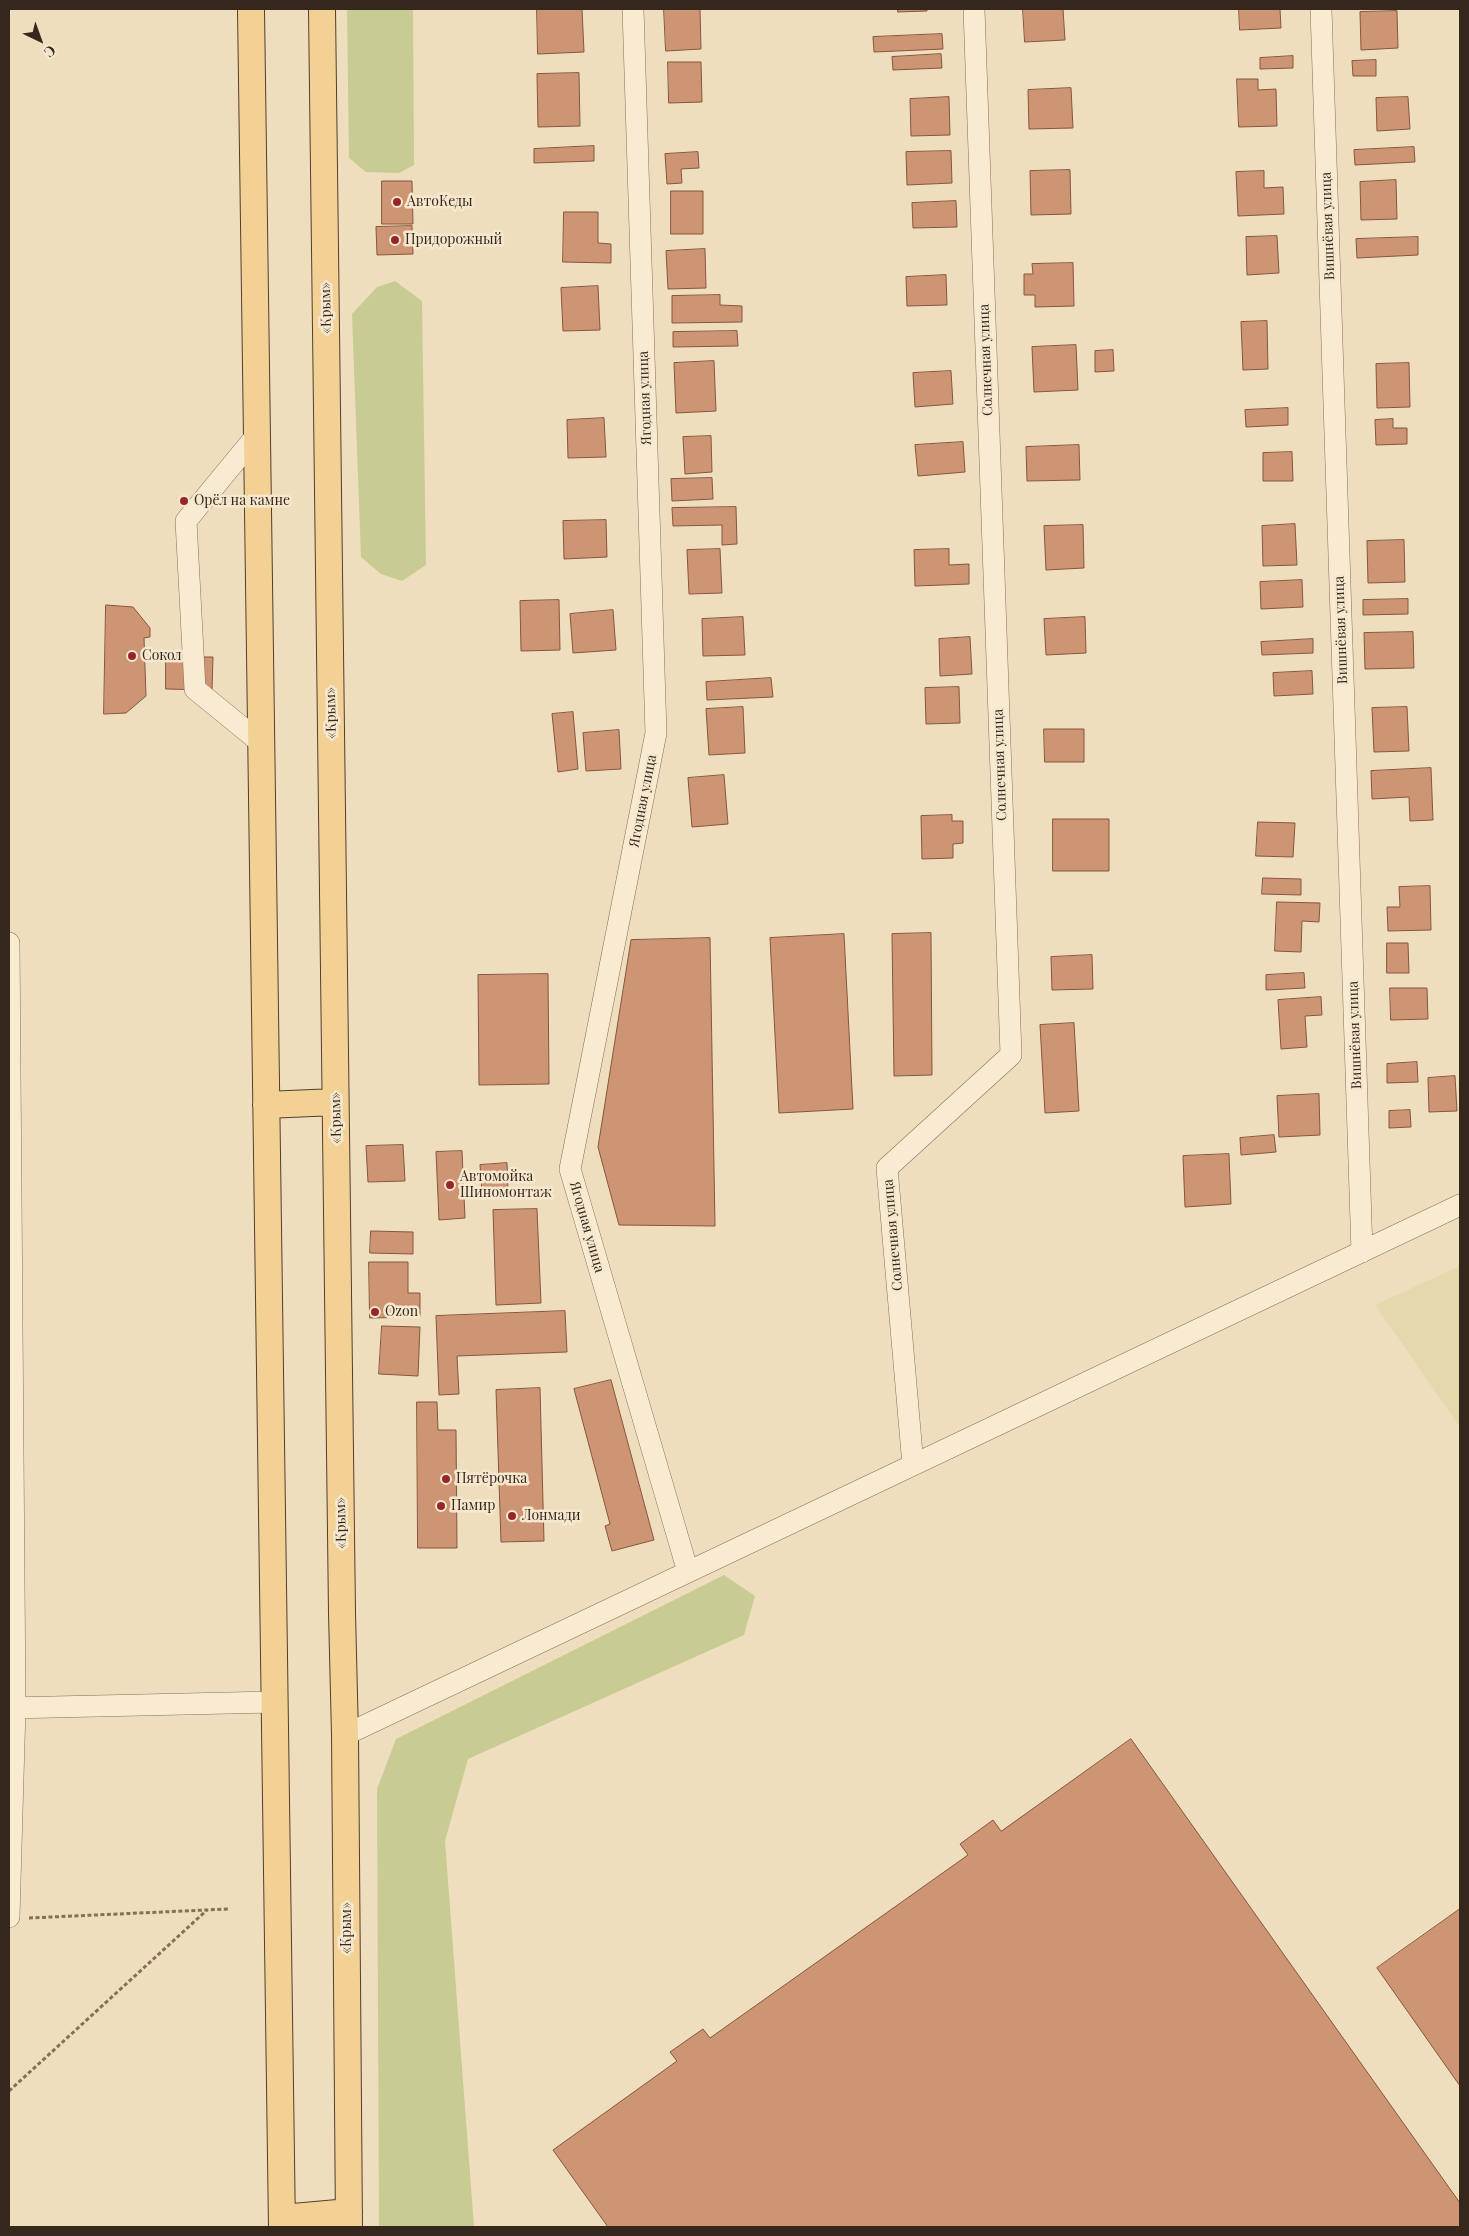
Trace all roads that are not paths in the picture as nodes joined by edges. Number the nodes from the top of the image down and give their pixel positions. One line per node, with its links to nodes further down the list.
1 (251, 9): 6 (main road)
2 (322, 9): 9 (main road, «Крым»)
3 (632, 9): 14 (street, Ягодная улица)
4 (974, 9): 13 (street, Солнечная улица)
5 (1321, 9): 12 (street, Вишнёвая улица)
6 (256, 436): 7 (main road); 7 (street)
7 (260, 742): 10 (main road)
8 (9, 943): 16 (street)
9 (335, 1102): 10 (main road); 17 (main road, «Крым»)
10 (266, 1105): 15 (main road)
11 (1460, 1206): 12 (street)
12 (1362, 1252): 13 (street)
13 (913, 1465): 14 (street)
14 (688, 1572): 17 (street)
15 (273, 1702): 16 (street); 20 (main road)
16 (12, 1708): 18 (street)
17 (345, 1735): 19 (main road, «Крым»)
18 (19, 1917)
19 (349, 2220): 20 (main road)
20 (279, 2224)

